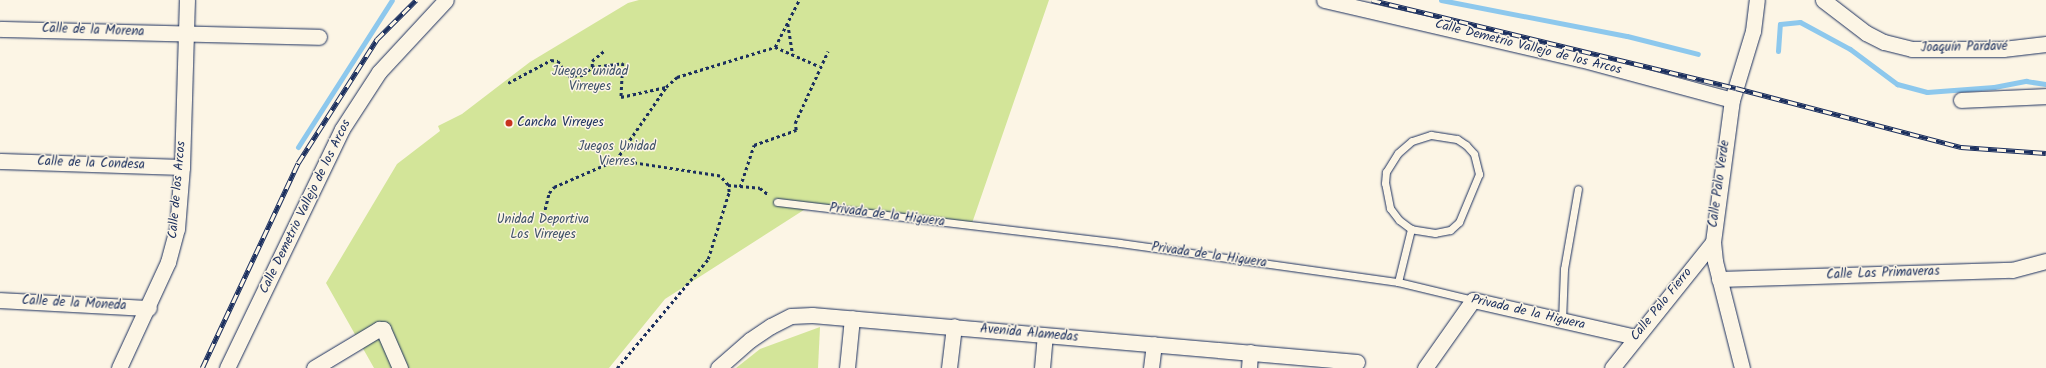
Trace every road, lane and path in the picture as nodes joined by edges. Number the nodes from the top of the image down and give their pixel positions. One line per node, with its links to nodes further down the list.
1 (187, 0): 9 (street, Calle de los Arcos)
2 (446, 0): 49 (street, Calle Demetrio Vallejo de los Arcos)
3 (799, 0): 7 (path)
4 (1324, 0): 21 (street, Calle Demetrio Vallejo de los Arcos)
5 (1757, 0): 21 (street, Calle Palo Verde)
6 (1823, 0): 11 (street, Joaquín Pardavé)
7 (788, 23): 12 (path); 15 (path)
8 (0, 29): 9 (street, Calle de la Morena)
9 (185, 34): 10 (street, Calle de la Morena); 25 (street, Calle de los Arcos)
10 (319, 37)
11 (2044, 46)
12 (775, 47): 15 (path); 19 (path)
13 (604, 51): 17 (path)
14 (828, 51): 16 (path)
15 (793, 55): 16 (path)
16 (819, 66): 27 (path)
17 (592, 67): 18 (path); 19 (path)
18 (508, 83)
19 (666, 87): 23 (path)
20 (2046, 96): 22 (street)
21 (1732, 100): 32 (street, Calle Palo Verde)
22 (1960, 100)
23 (616, 160): 26 (path); 30 (path)
24 (0, 161): 25 (street, Calle de la Condesa)
25 (182, 167): 38 (street, Calle de los Arcos)
26 (728, 185): 27 (path); 52 (path)
27 (740, 187): 29 (path)
28 (1578, 189): 40 (lane)
29 (777, 202): 35 (lane, Privada de la Higuera)
30 (542, 221)
31 (1411, 229): 31 (lane); 35 (lane)
32 (1712, 242): 34 (street, Calle Palo Verde); 43 (street, Calle Palo Fierro)
33 (2046, 261): 34 (street, Calle Las Primaveras)
34 (1719, 279): 60 (street, Calle Palo Verde)
35 (1398, 282): 37 (lane, Privada de la Higuera)
36 (0, 300): 38 (street, Calle de la Moneda)
37 (1473, 300): 40 (street, Privada de la Higuera); 58 (street)
38 (149, 308): 48 (street, Calle de los Arcos)
39 (852, 318): 41 (street, Avenida Alamedas); 47 (street, Avenida Alamedas); 53 (street)
40 (1562, 321): 43 (street, Privada de la Higuera)
41 (954, 326): 42 (street, Avenida Alamedas); 54 (street)
42 (1045, 336): 44 (street, Avenida Alamedas); 55 (street)
43 (1636, 337): 59 (street, Calle Palo Fierro)
44 (1154, 344): 45 (street, Avenida Alamedas); 56 (street)
45 (1250, 352): 46 (street, Avenida Alamedas); 57 (street)
46 (1357, 362)
47 (723, 365)
48 (119, 368)
49 (227, 368)
50 (314, 368): 51 (street)
51 (400, 368)
52 (617, 368)
53 (846, 368)
54 (948, 368)
55 (1042, 368)
56 (1151, 368)
57 (1249, 368)
58 (1425, 368)
59 (1612, 368)
60 (1742, 368)

